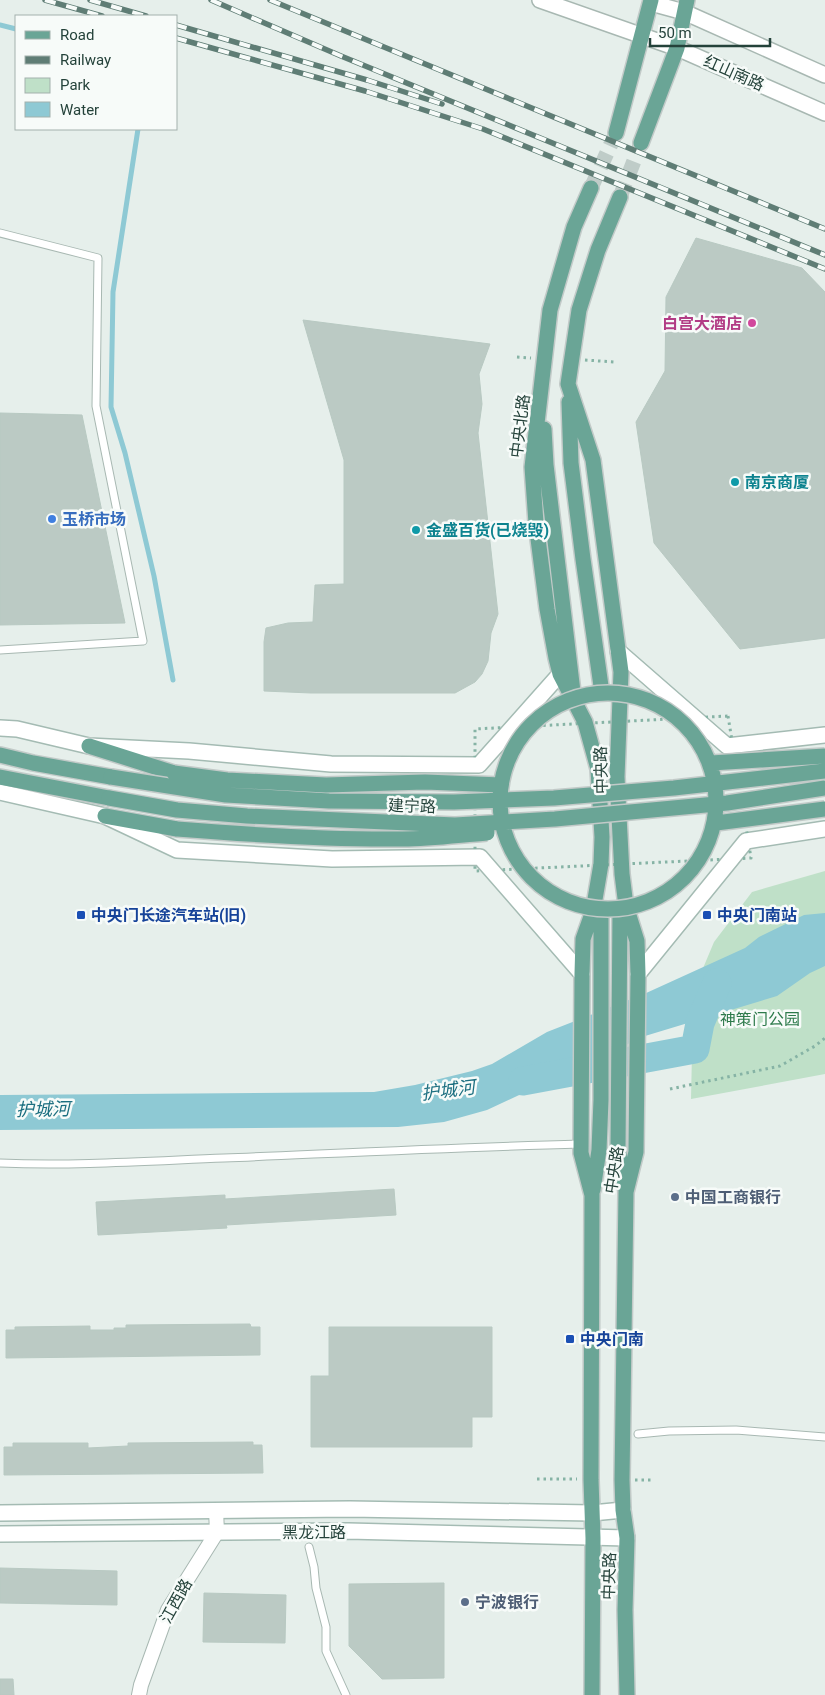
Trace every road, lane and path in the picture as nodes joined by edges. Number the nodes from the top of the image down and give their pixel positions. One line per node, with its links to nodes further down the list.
1 (540, 0): 4 (main road, 红山南路)
2 (651, 2): 3 (main road); 4 (main road)
3 (686, 6): 5 (main road); 6 (main road)
4 (643, 35): 5 (main road, 红山南路); 8 (main road)
5 (677, 48): 7 (main road, 红山南路); 9 (main road)
6 (825, 75)
7 (825, 114)
8 (616, 133)
9 (641, 143)
10 (591, 188): 14 (main road, 中央北路)
11 (620, 197): 13 (main road)
12 (0, 233): 15 (lane)
13 (568, 384): 16 (main road); 18 (main road)
14 (543, 386): 17 (main road, 中央北路); 19 (main road)
15 (0, 650)
16 (618, 652): 21 (main road); 39 (main road, 中央路)
17 (560, 674): 22 (main road); 38 (main road, 中央路)
18 (602, 693): 19 (main road, bridge); 25 (main road, bridge)
19 (574, 698): 28 (main road, bridge)
20 (0, 728): 22 (main road)
21 (825, 734)
22 (89, 746): 28 (main road, bridge)
23 (0, 755): 26 (main road, 建宁路, bridge)
24 (825, 756): 25 (main road, bridge)
25 (711, 764): 33 (main road, bridge)
26 (825, 771)
27 (0, 777): 29 (main road, 建宁路, bridge)
28 (501, 785): 35 (main road, bridge)
29 (825, 788)
30 (0, 792): 32 (main road)
31 (825, 809): 33 (main road, bridge)
32 (105, 816): 35 (main road, bridge); 38 (main road)
33 (716, 823): 37 (main road, bridge)
34 (825, 829): 39 (main road)
35 (504, 832): 36 (main road, bridge)
36 (601, 910): 37 (main road, bridge); 45 (main road)
37 (620, 910): 44 (main road)
38 (582, 974): 42 (main road, 中央路)
39 (638, 974): 44 (main road, 中央路)
40 (825, 1038): 41 (path)
41 (670, 1089)
42 (581, 1144): 43 (lane); 45 (main road, 中央路)
43 (0, 1163)
44 (626, 1192): 49 (main road, 中央路)
45 (592, 1195): 51 (main road, 中央路)
46 (638, 1434): 47 (lane)
47 (825, 1437)
48 (216, 1510): 50 (main road, 黑龙江路); 51 (main road, 黑龙江路); 52 (street)
49 (623, 1510): 51 (main road, 黑龙江路); 55 (main road, 中央路)
50 (0, 1513)
51 (592, 1513): 54 (main road, 中央路)
52 (217, 1532): 53 (main road, 黑龙江路); 54 (main road, 黑龙江路); 57 (street, 江西路)
53 (0, 1534)
54 (592, 1538): 55 (main road, 黑龙江路); 59 (main road, 中央路)
55 (627, 1538): 60 (main road, 中央路)
56 (309, 1547): 58 (lane)
57 (139, 1695)
58 (346, 1695)
59 (592, 1695)
60 (627, 1695)

